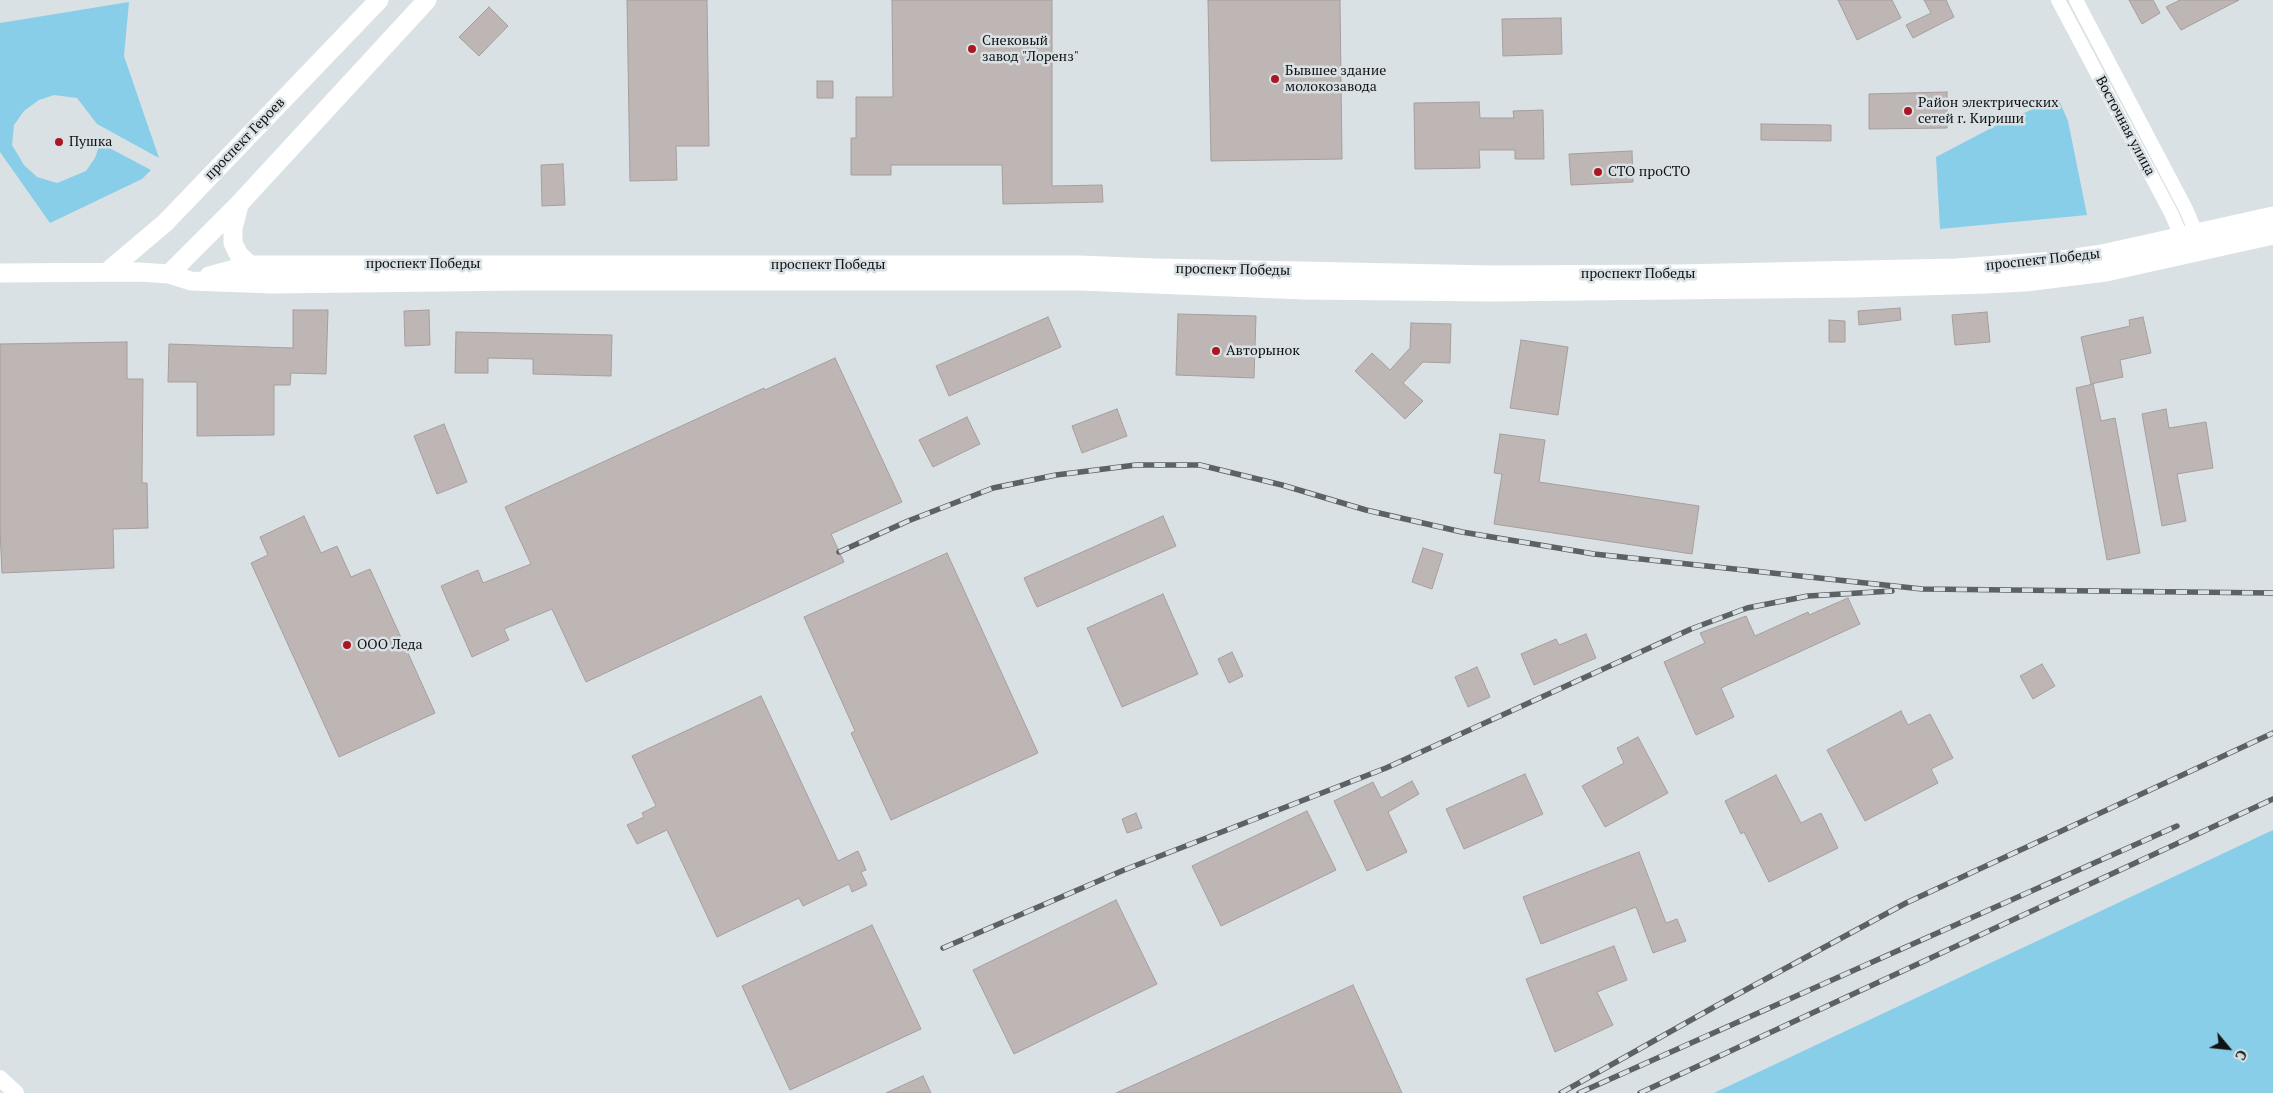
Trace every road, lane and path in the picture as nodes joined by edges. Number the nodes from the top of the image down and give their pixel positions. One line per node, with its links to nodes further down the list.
1 (379, 0): 11 (main road, проспект Героев)
2 (427, 0): 5 (main road)
3 (2058, 0): 9 (street, Восточная улица)
4 (2076, 0): 7 (street, Восточная улица)
5 (239, 204): 10 (main road); 13 (main road)
6 (2273, 216): 7 (main road, проспект Победы)
7 (2196, 234): 9 (street, Восточная улица); 10 (main road, проспект Победы)
8 (2273, 235): 9 (main road, проспект Победы)
9 (2196, 253): 14 (main road, проспект Победы)
10 (250, 265): 14 (main road, проспект Победы)
11 (107, 272): 12 (main road, проспект Победы); 13 (main road, проспект Победы)
12 (0, 273)
13 (169, 274): 14 (main road, проспект Победы)
14 (191, 281)
15 (0, 1078): 16 (street)
16 (16, 1093)

